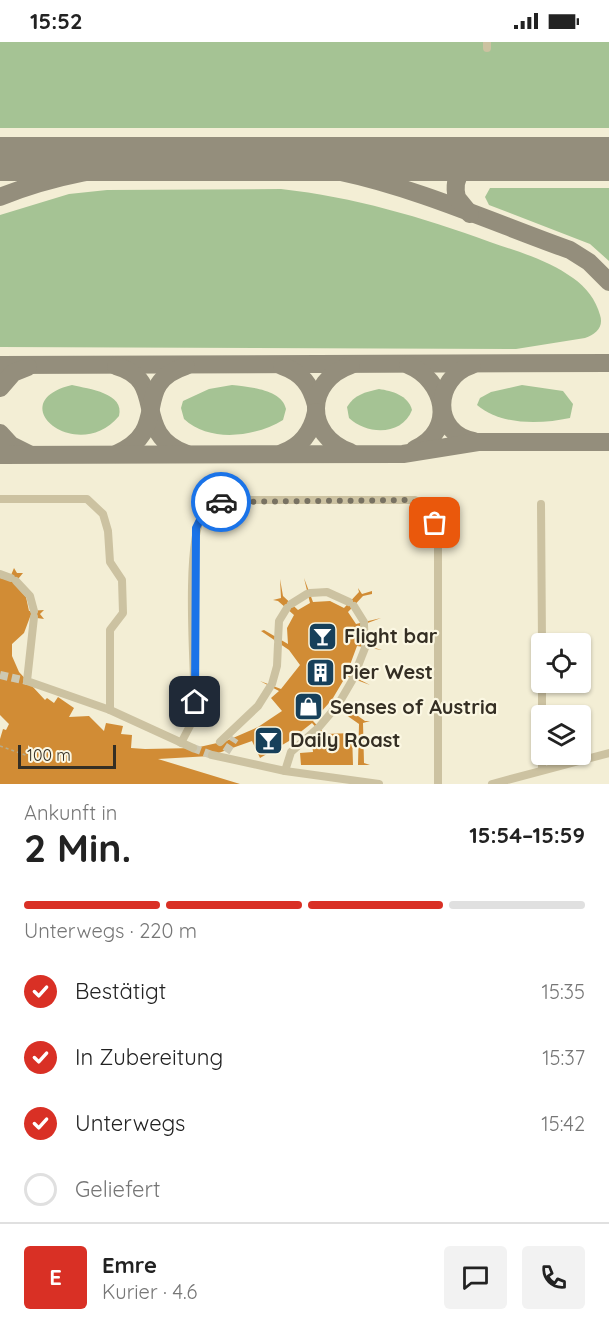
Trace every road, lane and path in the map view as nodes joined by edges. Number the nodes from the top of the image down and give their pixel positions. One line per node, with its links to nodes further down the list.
1 (0, 499): 5 (lane)
2 (541, 504): 4 (lane)
3 (0, 574): 5 (lane)
4 (542, 633)
5 (111, 710): 9 (lane)
6 (238, 728): 7 (lane); 8 (lane); 17 (lane)
7 (235, 738)
8 (220, 742)
9 (181, 743): 11 (lane); 22 (lane)
10 (0, 746): 14 (path)
11 (193, 748)
12 (609, 753): 16 (lane)
13 (212, 755): 17 (lane)
14 (28, 756)
15 (542, 765): 16 (lane)
16 (542, 770): 23 (lane)
17 (285, 771): 18 (lane)
18 (315, 780): 19 (lane)
19 (338, 781): 20 (lane)
20 (351, 782): 21 (lane)
21 (380, 784)
22 (438, 784)
23 (492, 784)

